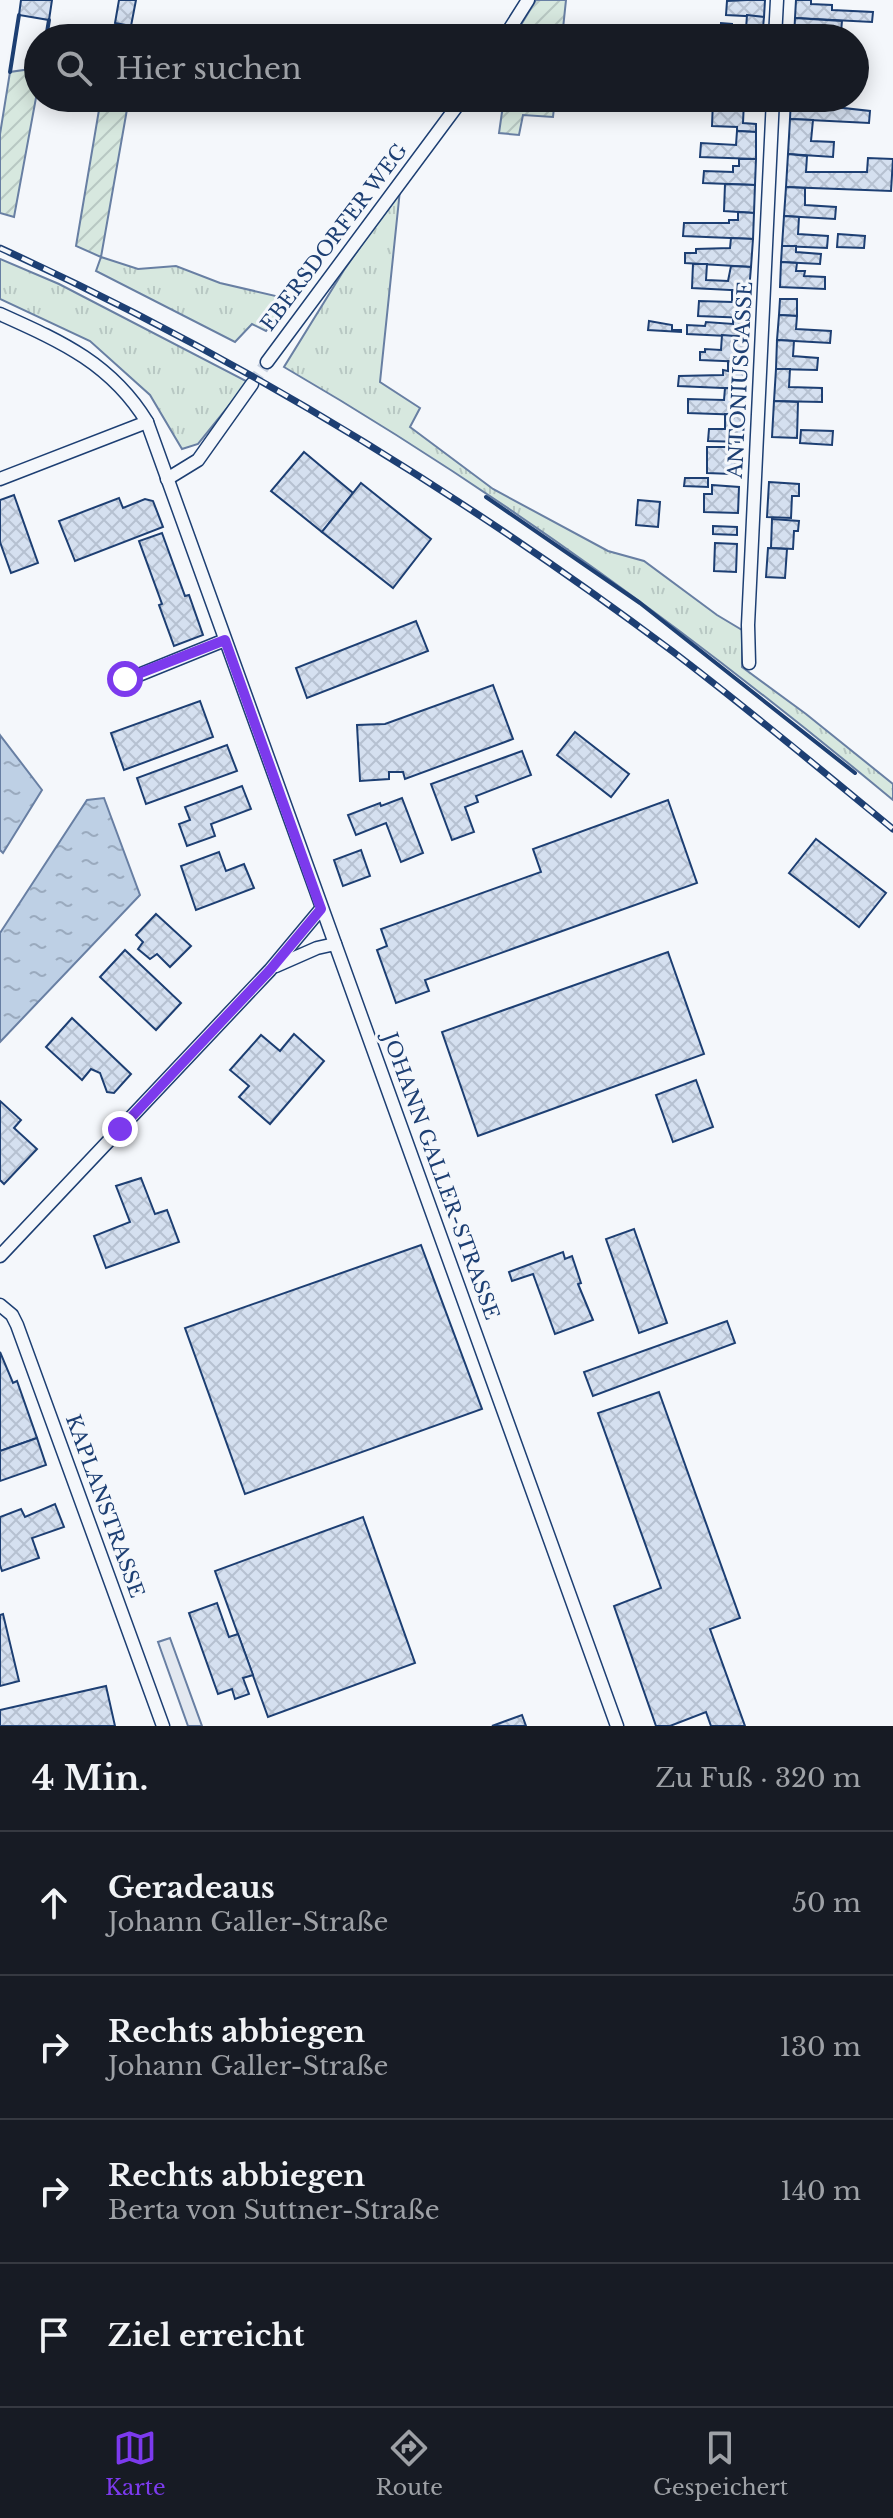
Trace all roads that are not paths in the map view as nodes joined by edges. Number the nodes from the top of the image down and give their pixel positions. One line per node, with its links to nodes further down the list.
1 (528, 0): 3 (street)
2 (777, 0): 4 (street)
3 (513, 24)
4 (776, 24)
5 (453, 112): 8 (street, EBERSDORFER WEG)
6 (772, 112): 14 (street, ANTONIUSGASSE)
7 (0, 314): 10 (street, JOHANN GALLER-STRASSE)
8 (267, 362)
9 (252, 384): 12 (street)
10 (147, 422): 11 (street); 12 (street, JOHANN GALLER-STRASSE)
11 (0, 479)
12 (167, 479): 13 (street, JOHANN GALLER-STRASSE)
13 (225, 640): 15 (street); 16 (street, JOHANN GALLER-STRASSE)
14 (749, 663)
15 (119, 683)
16 (321, 909): 17 (street, JOHANN GALLER-STRASSE); 18 (street)
17 (335, 944): 18 (street); 22 (street, JOHANN GALLER-STRASSE)
18 (270, 970): 19 (street)
19 (0, 1256)
20 (0, 1305): 21 (street, KAPLANSTRASSE)
21 (163, 1726)
22 (617, 1726)

